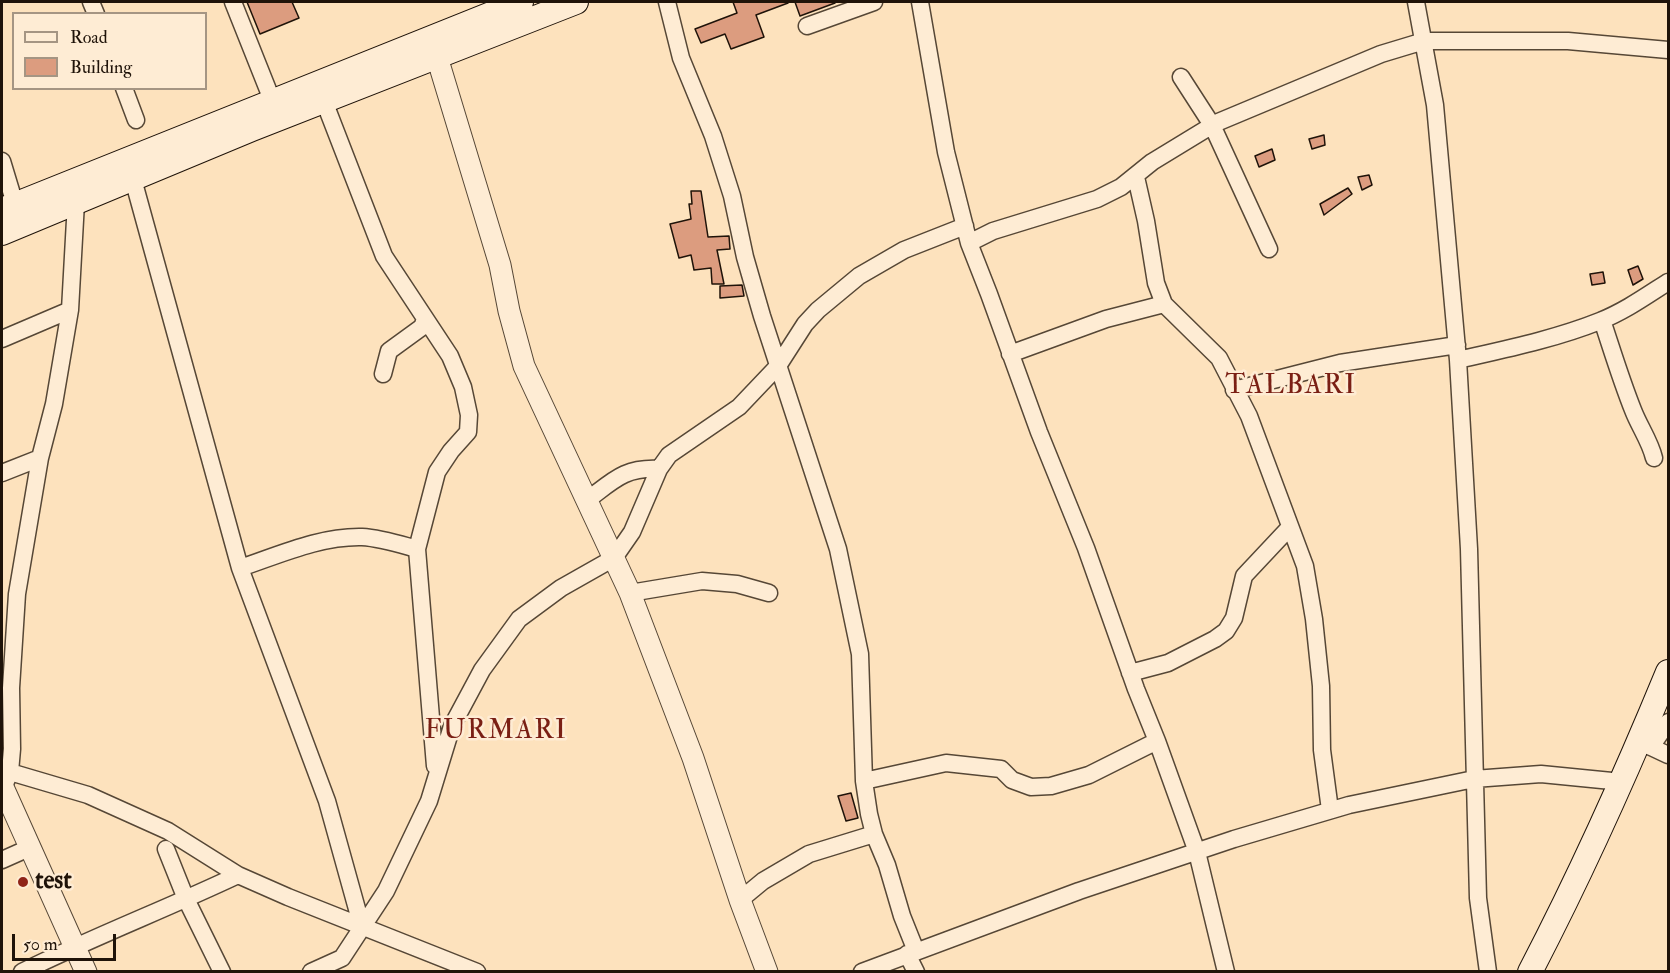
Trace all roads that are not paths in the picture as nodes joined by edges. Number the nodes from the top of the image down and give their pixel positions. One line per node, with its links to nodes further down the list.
1 (234, 2): 15 (street)
2 (521, 2): 15 (main road)
3 (576, 2): 11 (main road)
4 (667, 2): 34 (street)
5 (874, 2): 8 (street)
6 (920, 2): 24 (street)
7 (1416, 2): 9 (street)
8 (807, 26)
9 (1424, 41): 10 (street); 17 (street); 32 (street)
10 (1668, 50)
11 (437, 57): 14 (main road); 41 (street)
12 (1181, 77): 17 (street)
13 (125, 90): 16 (street)
14 (324, 101): 15 (main road); 29 (street)
15 (276, 110): 20 (main road); 22 (main road)
16 (136, 120)
17 (1212, 125): 19 (street); 25 (street)
18 (2, 161): 22 (street)
19 (1136, 177): 24 (street); 27 (street)
20 (133, 179): 21 (main road); 45 (street)
21 (76, 202): 23 (main road); 28 (street)
22 (8, 207)
23 (2, 233)
24 (967, 234): 33 (street); 34 (street)
25 (1269, 249)
26 (1668, 282): 30 (street)
27 (1164, 304): 33 (street); 36 (street)
28 (69, 310): 31 (street); 37 (street)
29 (425, 319): 35 (street); 43 (street)
30 (1602, 320): 32 (street); 38 (street)
31 (2, 339)
32 (1457, 353): 36 (street); 56 (street)
33 (1010, 354): 50 (street)
34 (778, 366): 39 (street); 58 (street)
35 (383, 374)
36 (1234, 390): 42 (street)
37 (40, 458): 40 (street); 48 (street)
38 (1654, 458)
39 (659, 469): 41 (street); 44 (street)
40 (2, 473)
41 (586, 501): 44 (street)
42 (1290, 527): 50 (street); 60 (street)
43 (417, 549): 45 (street); 55 (street)
44 (614, 558): 46 (street); 55 (street)
45 (240, 568): 69 (street)
46 (630, 593): 47 (street); 68 (street)
47 (769, 593)
48 (9, 597): 57 (street)
49 (1668, 672): 53 (main road)
50 (1130, 673): 52 (street)
51 (1668, 722): 53 (street)
52 (1157, 741): 58 (street); 64 (street)
53 (1645, 745): 54 (street); 59 (main road)
54 (1668, 755)
55 (436, 776): 69 (street)
56 (1474, 779): 59 (street); 60 (street); 82 (street)
57 (5, 781): 62 (street); 66 (street)
58 (864, 781): 61 (street)
59 (1622, 782): 83 (main road)
60 (1330, 810): 64 (street)
61 (874, 834): 68 (street); 71 (street)
62 (29, 848): 65 (street); 70 (street)
63 (166, 849): 67 (street)
64 (1197, 852): 71 (street); 81 (street)
65 (2, 860)
66 (238, 875): 67 (street); 69 (street)
67 (186, 899): 70 (street); 75 (street)
68 (740, 900): 78 (street)
69 (362, 927): 72 (street); 77 (street)
70 (74, 946): 73 (street); 74 (street)
71 (911, 952): 79 (street); 80 (street)
72 (345, 965): 76 (street)
73 (22, 972)
74 (86, 972)
75 (222, 972)
76 (311, 972)
77 (477, 972)
78 (767, 972)
79 (862, 972)
80 (916, 972)
81 (1226, 972)
82 (1488, 972)
83 (1530, 972)

